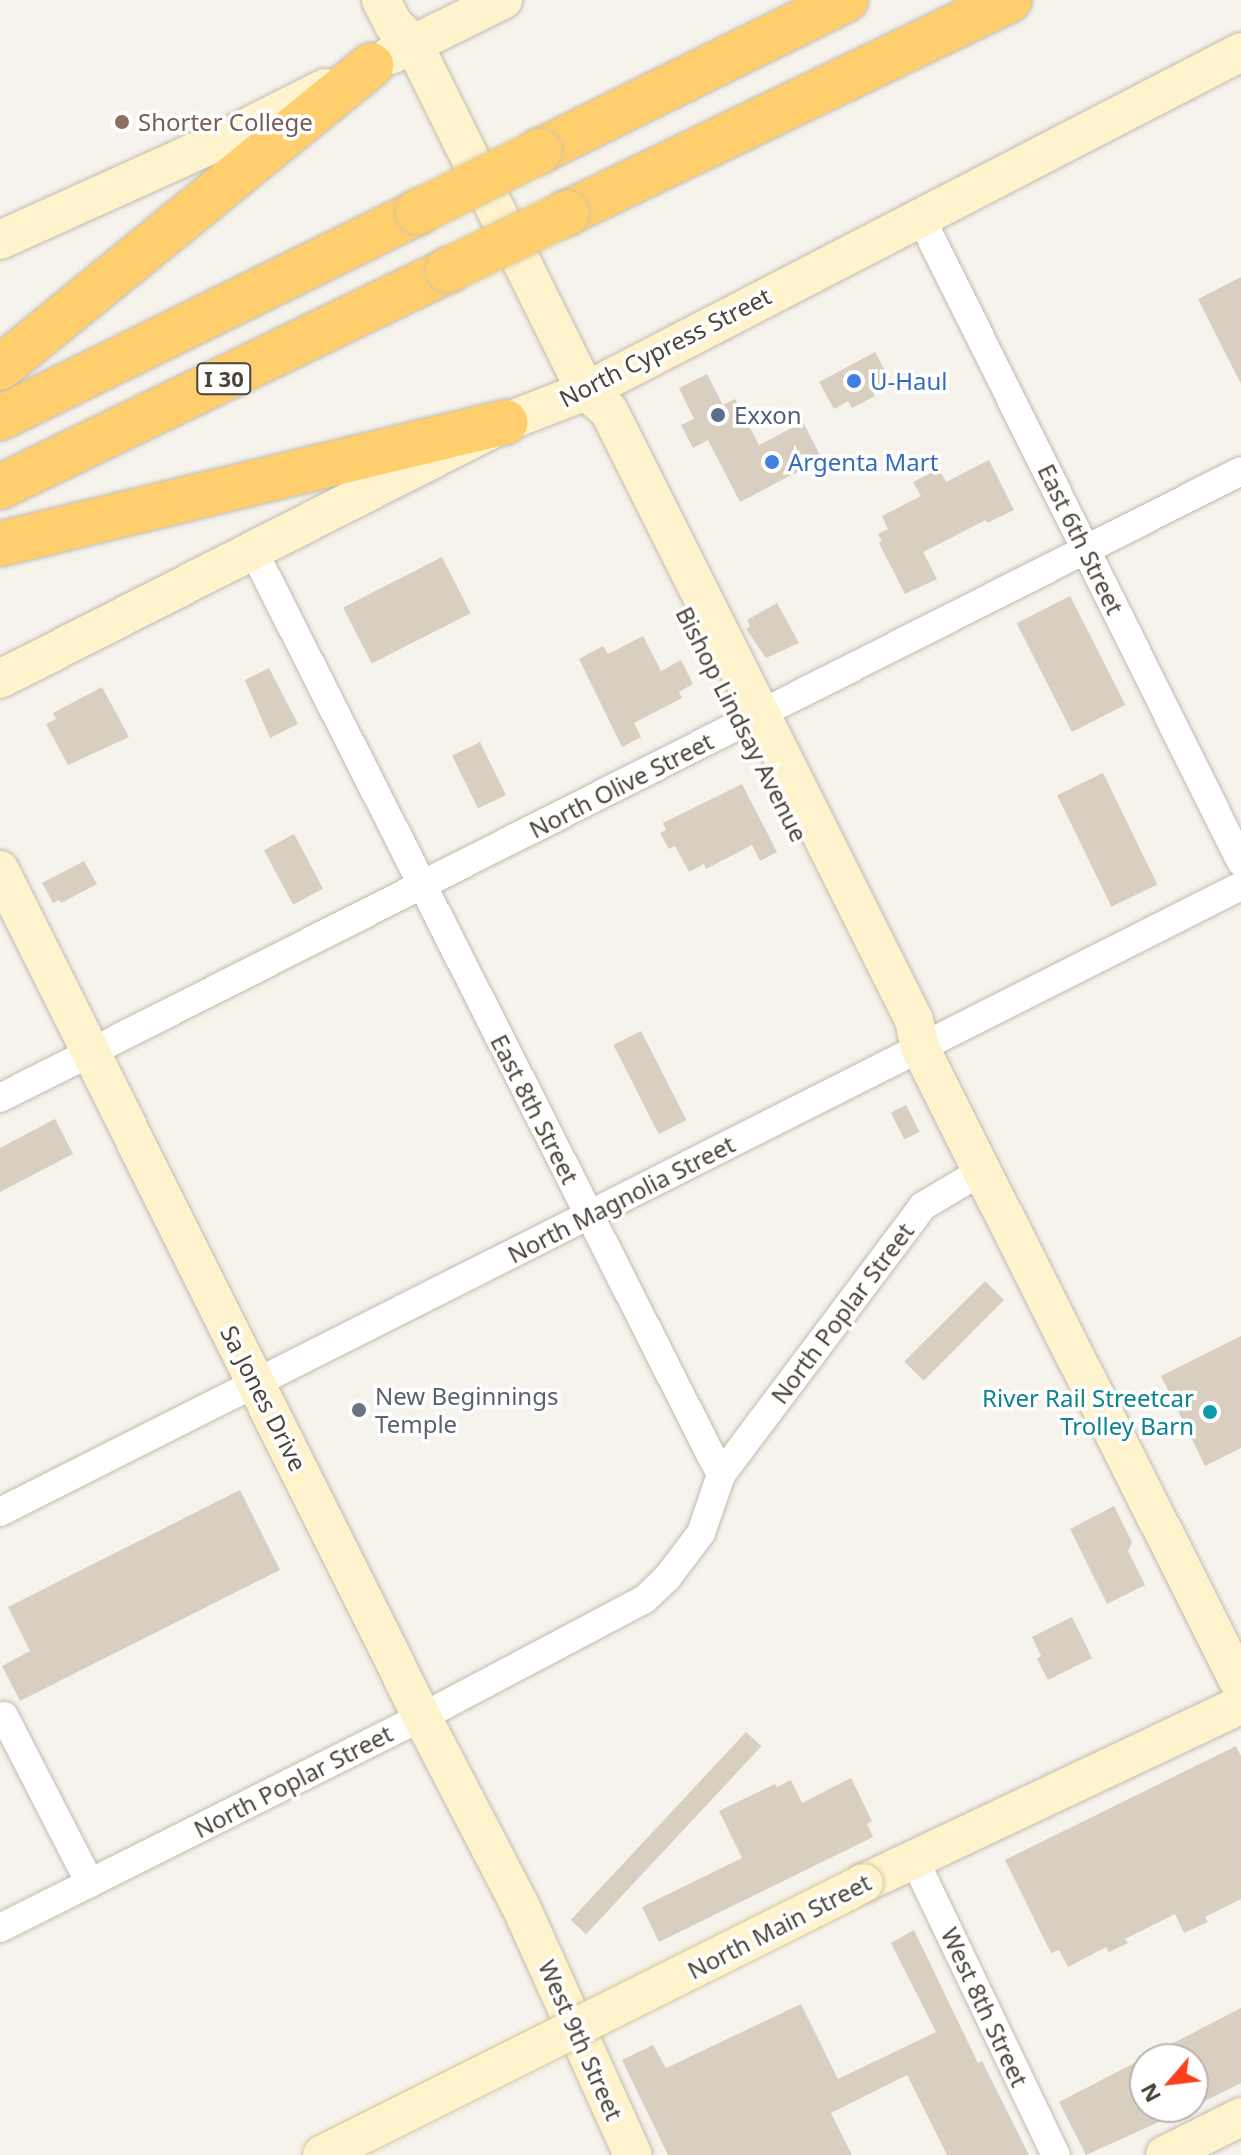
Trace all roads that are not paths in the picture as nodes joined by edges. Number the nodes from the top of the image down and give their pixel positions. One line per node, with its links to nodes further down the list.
1 (381, 0): 6 (main road, Bishop Lindsay Avenue)
2 (402, 0): 6 (main road, Bishop Lindsay Avenue)
3 (503, 0): 6 (main road)
4 (846, 0): 13 (highway, I 30, bridge)
5 (1009, 0): 16 (highway, I 30, bridge)
6 (413, 43): 8 (main road); 12 (main road, Bishop Lindsay Avenue)
7 (1241, 52): 9 (main road, North Cypress Street)
8 (371, 65): 10 (main road); 11 (highway)
9 (920, 216): 12 (main road, North Cypress Street); 19 (street, East 6th Street)
10 (0, 240)
11 (0, 368)
12 (586, 391): 14 (main road, North Cypress Street); 21 (main road, Bishop Lindsay Avenue)
13 (0, 418)
14 (506, 422): 17 (highway); 18 (main road, North Cypress Street)
15 (1241, 471): 19 (street, North Olive Street)
16 (0, 487)
17 (0, 544)
18 (252, 548): 20 (main road, North Cypress Street); 24 (street, East 8th Street)
19 (1086, 549): 21 (street, North Olive Street); 22 (street, East 6th Street)
20 (0, 679)
21 (750, 719): 24 (street, North Olive Street); 26 (main road, Bishop Lindsay Avenue)
22 (1241, 862)
23 (0, 870): 27 (main road, Sa Jones Drive)
24 (422, 886): 27 (street, North Olive Street); 30 (street, East 8th Street)
25 (1241, 886): 26 (street, North Magnolia Street)
26 (920, 1048): 29 (main road, Bishop Lindsay Avenue); 30 (street, North Magnolia Street)
27 (91, 1052): 28 (street, North Olive Street); 31 (main road, Sa Jones Drive)
28 (0, 1098)
29 (982, 1171): 32 (street, North Poplar Street); 34 (main road, Bishop Lindsay Avenue)
30 (588, 1216): 31 (street, North Magnolia Street); 32 (street, East 8th Street)
31 (256, 1383): 33 (street, North Magnolia Street); 37 (main road, Sa Jones Drive)
32 (721, 1475): 37 (street, North Poplar Street)
33 (0, 1512)
34 (1241, 1686)
35 (1241, 1705): 38 (main road, North Main Street)
36 (4, 1716): 39 (street)
37 (422, 1717): 39 (street, North Poplar Street); 40 (main road, Sa Jones Drive)
38 (914, 1859): 43 (main road, North Main Street, bridge); 45 (street, West 8th Street)
39 (90, 1883): 41 (street, North Poplar Street)
40 (530, 1925): 44 (main road, West 9th Street)
41 (0, 1928)
42 (1241, 2117): 46 (main road)
43 (322, 2155)
44 (633, 2155)
45 (1056, 2155)
46 (1165, 2155)

